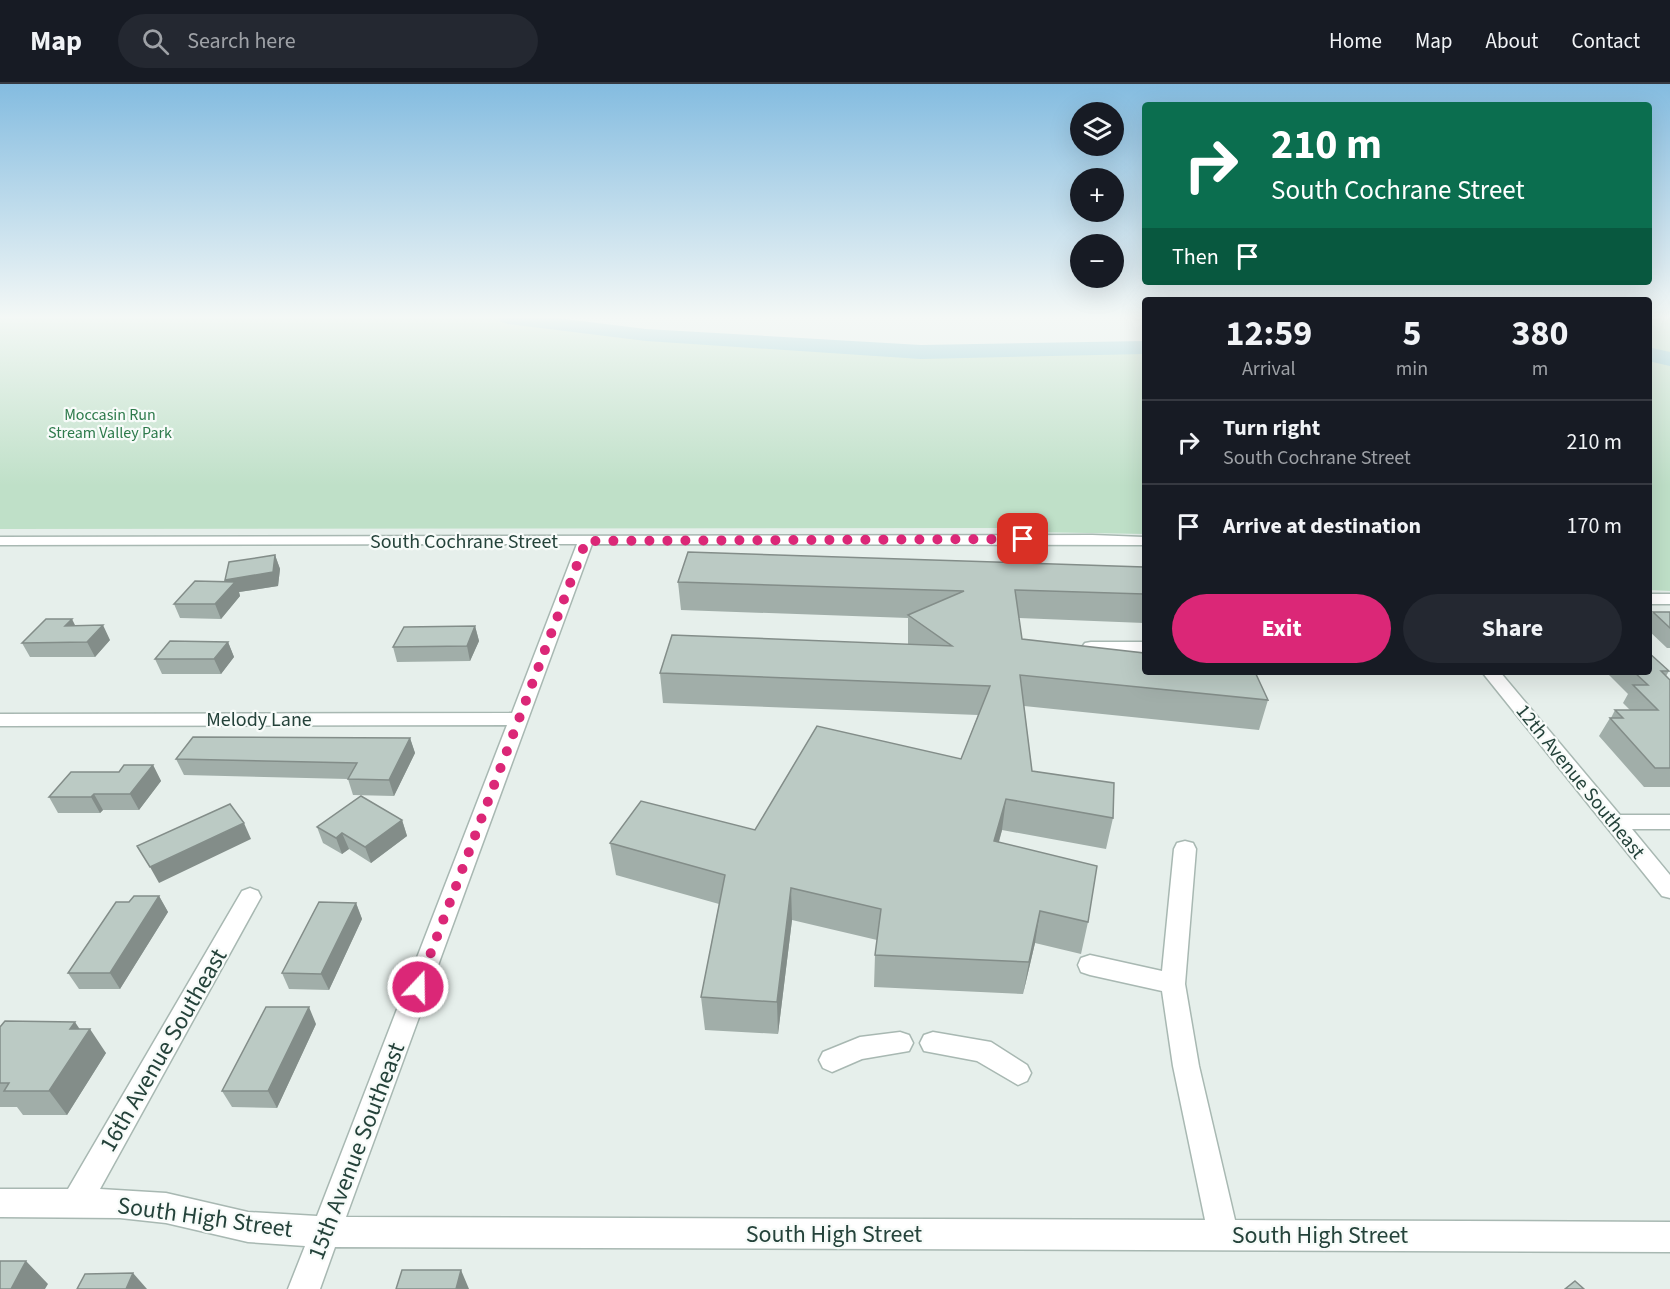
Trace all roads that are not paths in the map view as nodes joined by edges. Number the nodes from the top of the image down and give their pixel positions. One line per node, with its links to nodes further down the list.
1 (0, 541): 2 (street, South Cochrane Street)
2 (586, 541): 3 (street, South Cochrane Street); 9 (street, 15th Avenue Southeast)
3 (1142, 541)
4 (1652, 599): 5 (street)
5 (1670, 599)
6 (1091, 647): 7 (street)
7 (1142, 647)
8 (1493, 675): 11 (street, 12th Avenue Southeast)
9 (519, 719): 10 (street, Melody Lane); 24 (street, 15th Avenue Southeast)
10 (0, 720)
11 (1614, 822): 12 (street); 14 (street, 12th Avenue Southeast)
12 (1670, 822)
13 (1185, 849): 17 (street)
14 (1670, 890)
15 (250, 897): 23 (street, 16th Avenue Southeast)
16 (1090, 965): 17 (street)
17 (1173, 984): 25 (street)
18 (900, 1043): 20 (street)
19 (933, 1043): 21 (street)
20 (832, 1060)
21 (1018, 1073)
22 (0, 1203): 23 (street, South High Street)
23 (76, 1203): 24 (street, South High Street)
24 (325, 1232): 25 (street, South High Street); 27 (street, 15th Avenue Southeast)
25 (1223, 1235): 26 (street, South High Street)
26 (1670, 1237)
27 (304, 1289)

